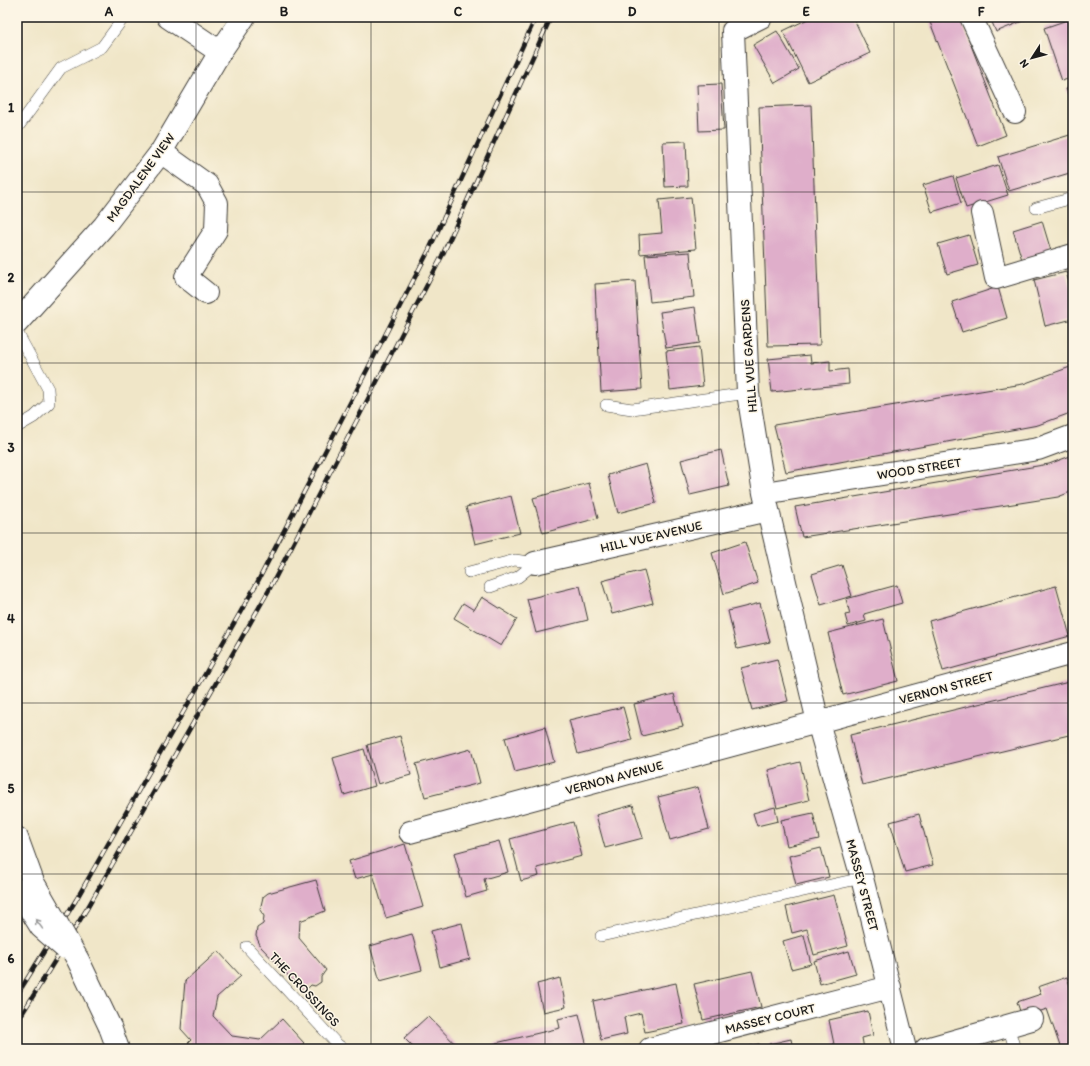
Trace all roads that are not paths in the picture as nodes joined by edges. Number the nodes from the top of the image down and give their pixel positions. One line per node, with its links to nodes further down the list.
1 (124, 17): 8 (lane)
2 (168, 17): 6 (street)
3 (244, 17): 6 (street, MAGDALENE VIEW)
4 (761, 17): 17 (street, HILL VUE GARDENS)
5 (971, 17): 7 (street)
6 (220, 52): 9 (street, MAGDALENE VIEW)
7 (1015, 112)
8 (18, 127)
9 (161, 152): 14 (street); 15 (street, MAGDALENE VIEW)
10 (1073, 198): 11 (lane)
11 (1036, 208)
12 (982, 213): 13 (street)
13 (1073, 255)
14 (206, 293)
15 (17, 323)
16 (17, 332): 19 (lane)
17 (748, 393): 18 (lane); 21 (street, HILL VUE GARDENS)
18 (606, 405)
19 (17, 427)
20 (1073, 436): 21 (street, WOOD STREET)
21 (766, 501): 22 (street, HILL VUE AVENUE); 26 (street, HILL VUE GARDENS)
22 (535, 563): 23 (lane); 24 (lane)
23 (469, 572)
24 (490, 587)
25 (1073, 653): 26 (street, VERNON STREET)
26 (818, 722): 27 (street, VERNON AVENUE); 29 (street, MASSEY STREET)
27 (410, 832)
28 (17, 838): 30 (street)
29 (862, 878): 31 (lane); 33 (street, MASSEY STREET)
30 (21, 883): 37 (street, bridge)
31 (601, 936)
32 (247, 947): 38 (lane, THE CROSSINGS)
33 (890, 987): 36 (street, MASSEY COURT); 40 (street, MASSEY STREET)
34 (1032, 1019): 35 (street)
35 (1008, 1026): 41 (street); 42 (lane)
36 (690, 1044): 39 (street, MASSEY COURT)
37 (118, 1049)
38 (344, 1049)
39 (650, 1049)
40 (905, 1049)
41 (926, 1049)
42 (1015, 1049)

